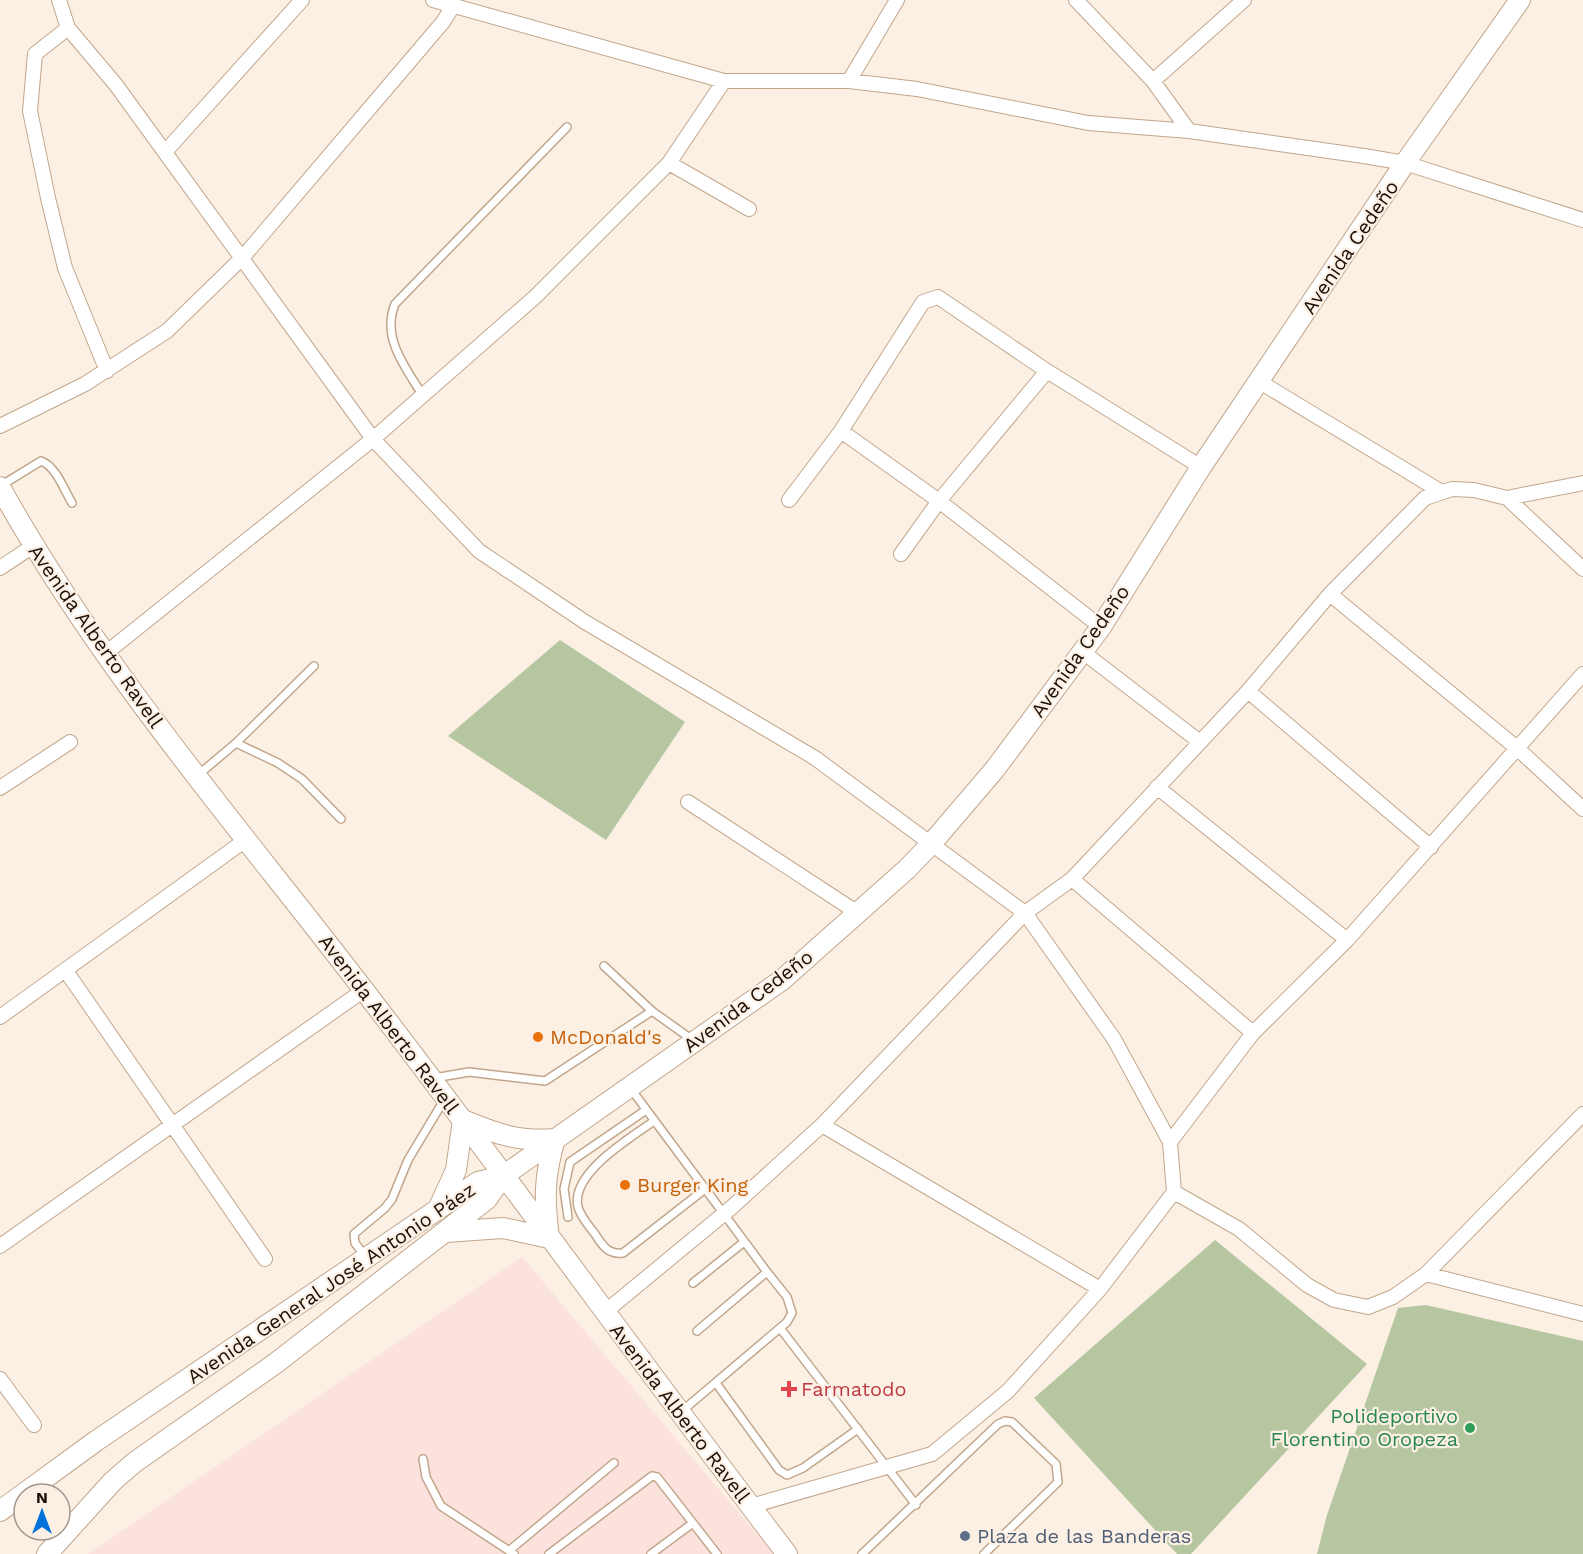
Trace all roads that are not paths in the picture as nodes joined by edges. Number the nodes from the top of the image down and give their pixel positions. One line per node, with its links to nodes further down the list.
1 (59, 0): 9 (street)
2 (302, 0): 15 (street)
3 (433, 0): 8 (street)
4 (1076, 0): 12 (street)
5 (1244, 0): 12 (street)
6 (892, 2): 11 (street)
7 (1511, 3): 17 (street, Avenida Cedeño)
8 (453, 6): 10 (street); 20 (street)
9 (68, 28): 15 (street); 21 (street)
10 (724, 81): 11 (street); 16 (street)
11 (849, 81): 14 (street)
12 (1153, 81): 14 (street)
13 (567, 127): 24 (lane)
14 (1189, 130): 17 (street)
15 (165, 152): 20 (street)
16 (669, 163): 18 (street); 24 (street)
17 (1405, 163): 19 (street); 23 (street, Avenida Cedeño)
18 (749, 209)
19 (1583, 220)
20 (243, 257): 21 (street); 27 (street)
21 (107, 371): 25 (street)
22 (1047, 371): 26 (street); 28 (street); 34 (street)
23 (1260, 382): 28 (street, Avenida Cedeño); 31 (street)
24 (423, 396): 27 (street)
25 (0, 426)
26 (841, 431): 33 (street); 34 (street)
27 (374, 440): 43 (street); 58 (street)
28 (1201, 467): 41 (street, Avenida Cedeño)
29 (1583, 483): 32 (street)
30 (0, 487): 35 (lane); 36 (street, Avenida Alberto Ravell)
31 (1440, 491): 32 (street); 40 (street)
32 (1507, 498): 39 (street)
33 (789, 500)
34 (939, 501): 37 (street); 41 (street)
35 (72, 503)
36 (33, 546): 38 (street); 43 (street, Avenida Alberto Ravell)
37 (901, 554)
38 (0, 568)
39 (1583, 569)
40 (1330, 594): 46 (street); 50 (street)
41 (1101, 627): 42 (street, Avenida Cedeño)
42 (1083, 652): 48 (street); 58 (street, Avenida Cedeño)
43 (106, 653): 51 (street, Avenida Alberto Ravell)
44 (314, 666): 49 (lane)
45 (1583, 674): 50 (street)
46 (1248, 691): 48 (street); 59 (street)
47 (70, 742): 53 (street)
48 (1200, 742): 52 (street)
49 (236, 743): 51 (lane); 56 (lane)
50 (1518, 749): 55 (street); 59 (street)
51 (196, 777): 57 (street, Avenida Alberto Ravell)
52 (1157, 787): 60 (street); 63 (street)
53 (0, 788)
54 (688, 802): 61 (street)
55 (1583, 809)
56 (341, 819)
57 (247, 839): 65 (street); 66 (street, Avenida Alberto Ravell)
58 (931, 844): 61 (street, Avenida Cedeño); 62 (street)
59 (1431, 847): 63 (street)
60 (1072, 879): 62 (street); 69 (street)
61 (858, 913): 70 (street, Avenida Cedeño)
62 (1025, 913): 79 (street); 81 (street)
63 (1347, 940): 69 (street)
64 (604, 966): 67 (lane)
65 (66, 971): 68 (street); 78 (street)
66 (364, 990): 71 (street, Avenida Alberto Ravell); 78 (street)
67 (652, 1011): 70 (lane); 71 (lane)
68 (0, 1017)
69 (1253, 1034): 81 (street)
70 (694, 1041): 72 (street, Avenida Cedeño)
71 (431, 1078): 73 (street, Avenida Alberto Ravell)
72 (629, 1087): 74 (lane); 80 (street, Avenida Cedeño)
73 (446, 1098): 76 (street, Avenida Alberto Ravell); 92 (lane)
74 (646, 1110): 77 (lane); 87 (lane)
75 (1583, 1114): 95 (street)
76 (463, 1120): 80 (street); 82 (street, Avenida Alberto Ravell); 85 (street)
77 (654, 1121): 83 (lane); 83 (lane)
78 (172, 1124): 91 (street); 93 (street)
79 (822, 1125): 86 (street); 97 (street)
80 (555, 1139): 82 (street, Avenida Cedeño); 89 (street)
81 (1170, 1142): 84 (street)
82 (503, 1176): 85 (street, Avenida General José Antonio Páez); 88 (street, Avenida General José Antonio Páez); 89 (street, Avenida Alberto Ravell)
83 (705, 1189): 86 (lane)
84 (1174, 1192): 95 (street); 97 (street)
85 (437, 1211): 92 (street, Avenida General José Antonio Páez)
86 (723, 1214): 90 (lane); 98 (street)
87 (568, 1217)
88 (444, 1232): 89 (street); 115 (street, Avenida General José Antonio Páez)
89 (549, 1238): 98 (street, Avenida Alberto Ravell)
90 (744, 1242): 94 (lane); 96 (lane)
91 (0, 1246)
92 (366, 1258): 112 (street, Avenida General José Antonio Páez)
93 (265, 1260)
94 (767, 1272): 100 (lane); 101 (lane)
95 (1426, 1274): 99 (street)
96 (693, 1283)
97 (1100, 1289): 109 (street)
98 (604, 1312): 104 (street, Avenida Alberto Ravell)
99 (1583, 1314)
100 (780, 1328): 103 (lane); 106 (lane)
101 (697, 1331)
102 (0, 1379): 105 (street)
103 (716, 1383): 104 (lane); 106 (lane)
104 (681, 1413): 111 (street, Avenida Alberto Ravell)
105 (34, 1425)
106 (858, 1429): 109 (lane)
107 (423, 1459): 114 (lane)
108 (614, 1463): 114 (lane)
109 (887, 1467): 110 (lane); 111 (street)
110 (916, 1505): 120 (lane); 121 (lane)
111 (751, 1506): 119 (street, Avenida Alberto Ravell)
112 (0, 1511)
113 (693, 1523): 116 (lane); 117 (lane); 118 (lane)
114 (512, 1552)
115 (47, 1554)
116 (549, 1554)
117 (651, 1554)
118 (717, 1554)
119 (787, 1554)
120 (862, 1554)
121 (984, 1554)

